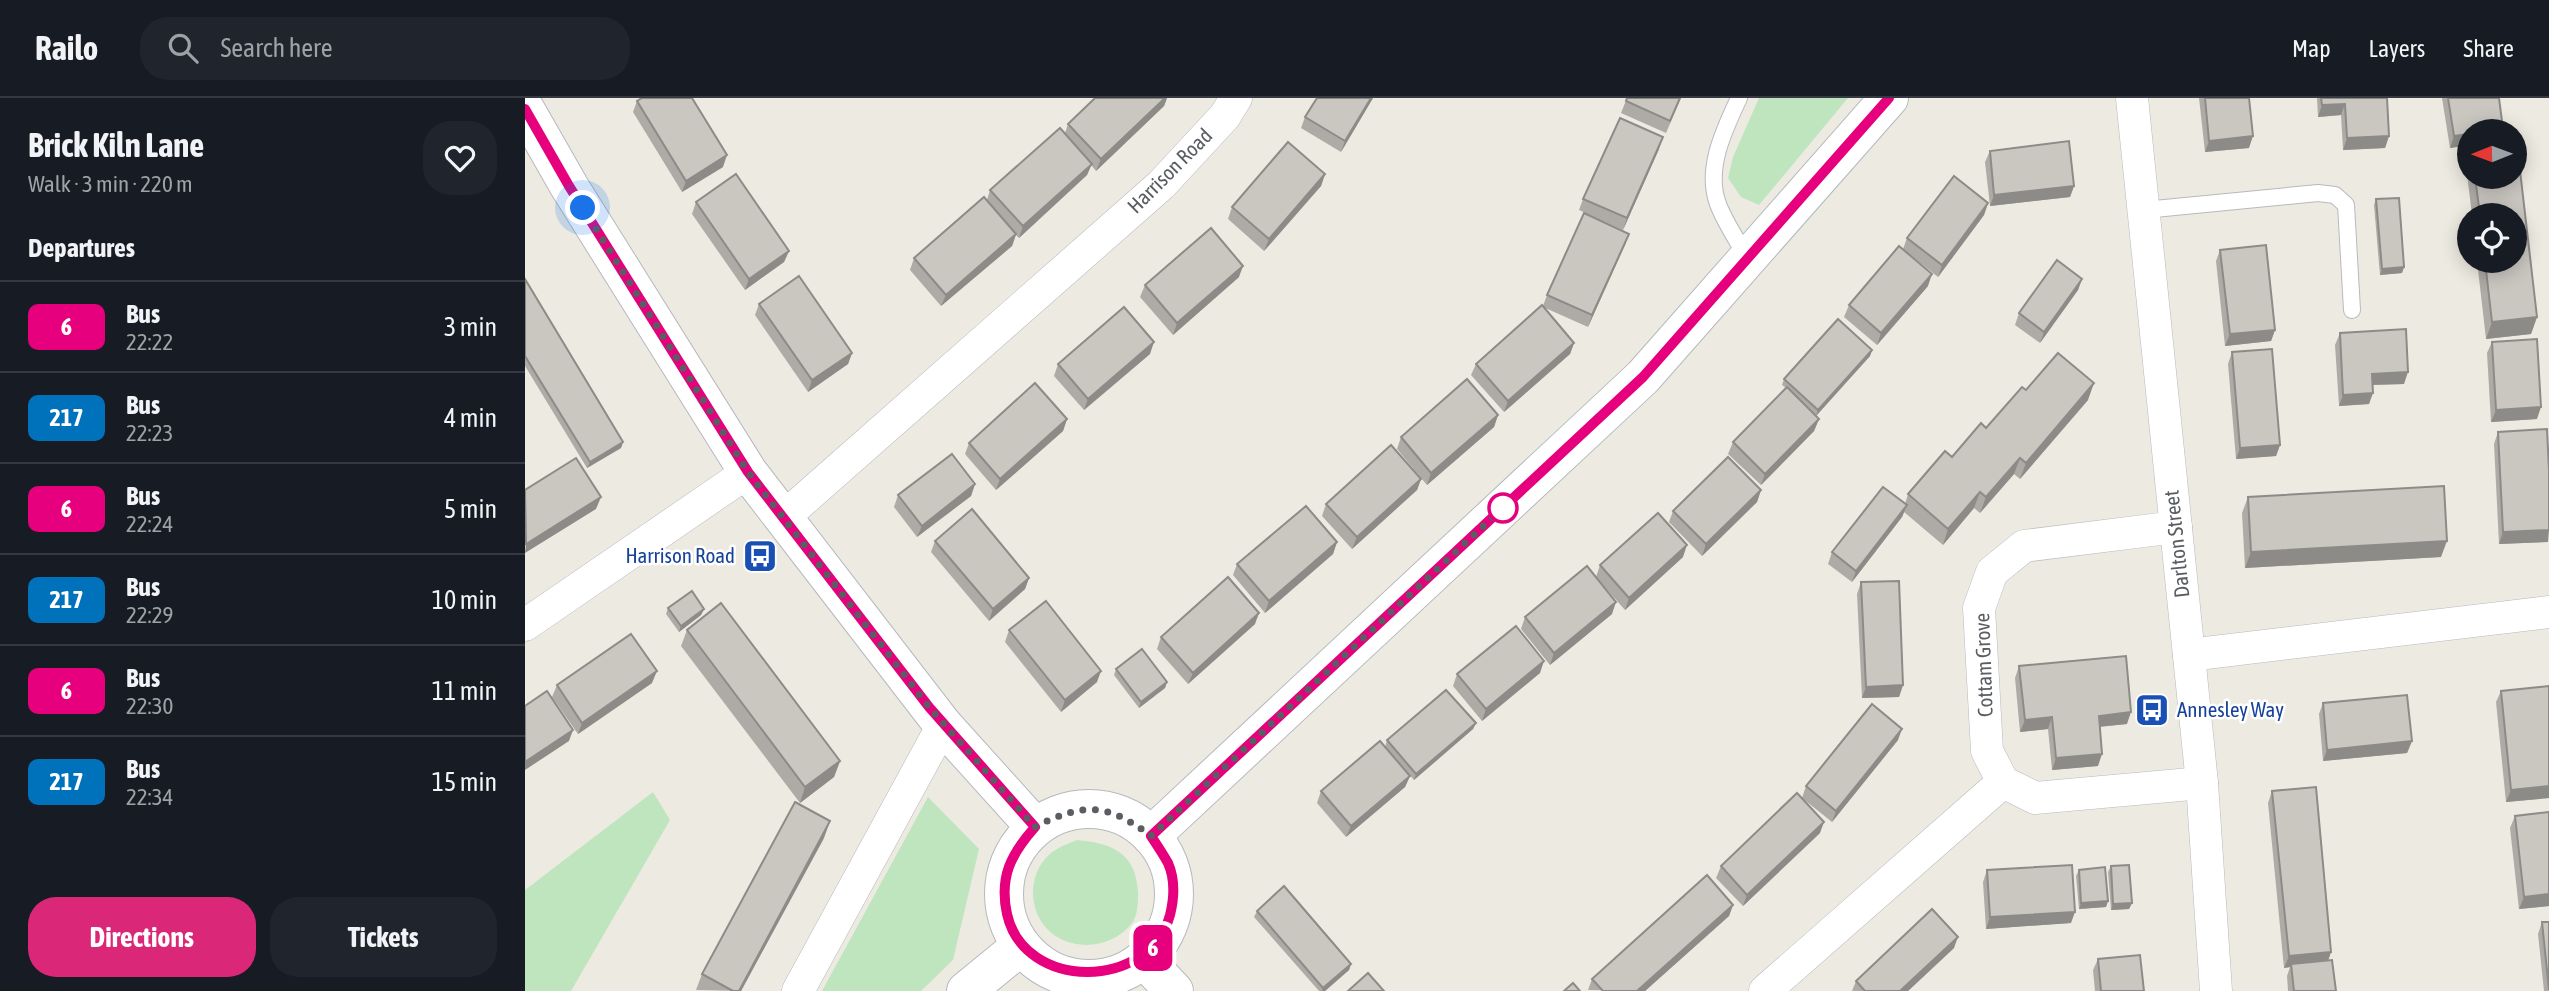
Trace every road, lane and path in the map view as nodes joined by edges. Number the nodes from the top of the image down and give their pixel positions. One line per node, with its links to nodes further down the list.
1 (1236, 98): 10 (street, Harrison Road)
2 (1739, 98): 7 (lane)
3 (1889, 98): 7 (street)
4 (2132, 98): 6 (street, Darlton Street)
5 (525, 109): 9 (street)
6 (2144, 211): 8 (lane); 11 (street, Darlton Street)
7 (1747, 258): 19 (street)
8 (2352, 310)
9 (748, 472): 10 (street); 13 (street)
10 (784, 517): 15 (street)
11 (2176, 527): 14 (street, Darlton Street); 16 (street, Cottam Grove)
12 (2549, 612): 14 (street)
13 (525, 625)
14 (2189, 655): 17 (street, Darlton Street)
15 (943, 724): 18 (street); 22 (street)
16 (2003, 782): 17 (street); 25 (street)
17 (2202, 783): 26 (street, Darlton Street)
18 (1035, 827): 19 (street); 20 (street)
19 (1151, 836): 21 (street)
20 (1021, 946): 21 (street); 23 (street)
21 (1144, 959): 24 (street)
22 (798, 991)
23 (966, 991)
24 (1174, 991)
25 (1765, 991)
26 (2216, 991)

